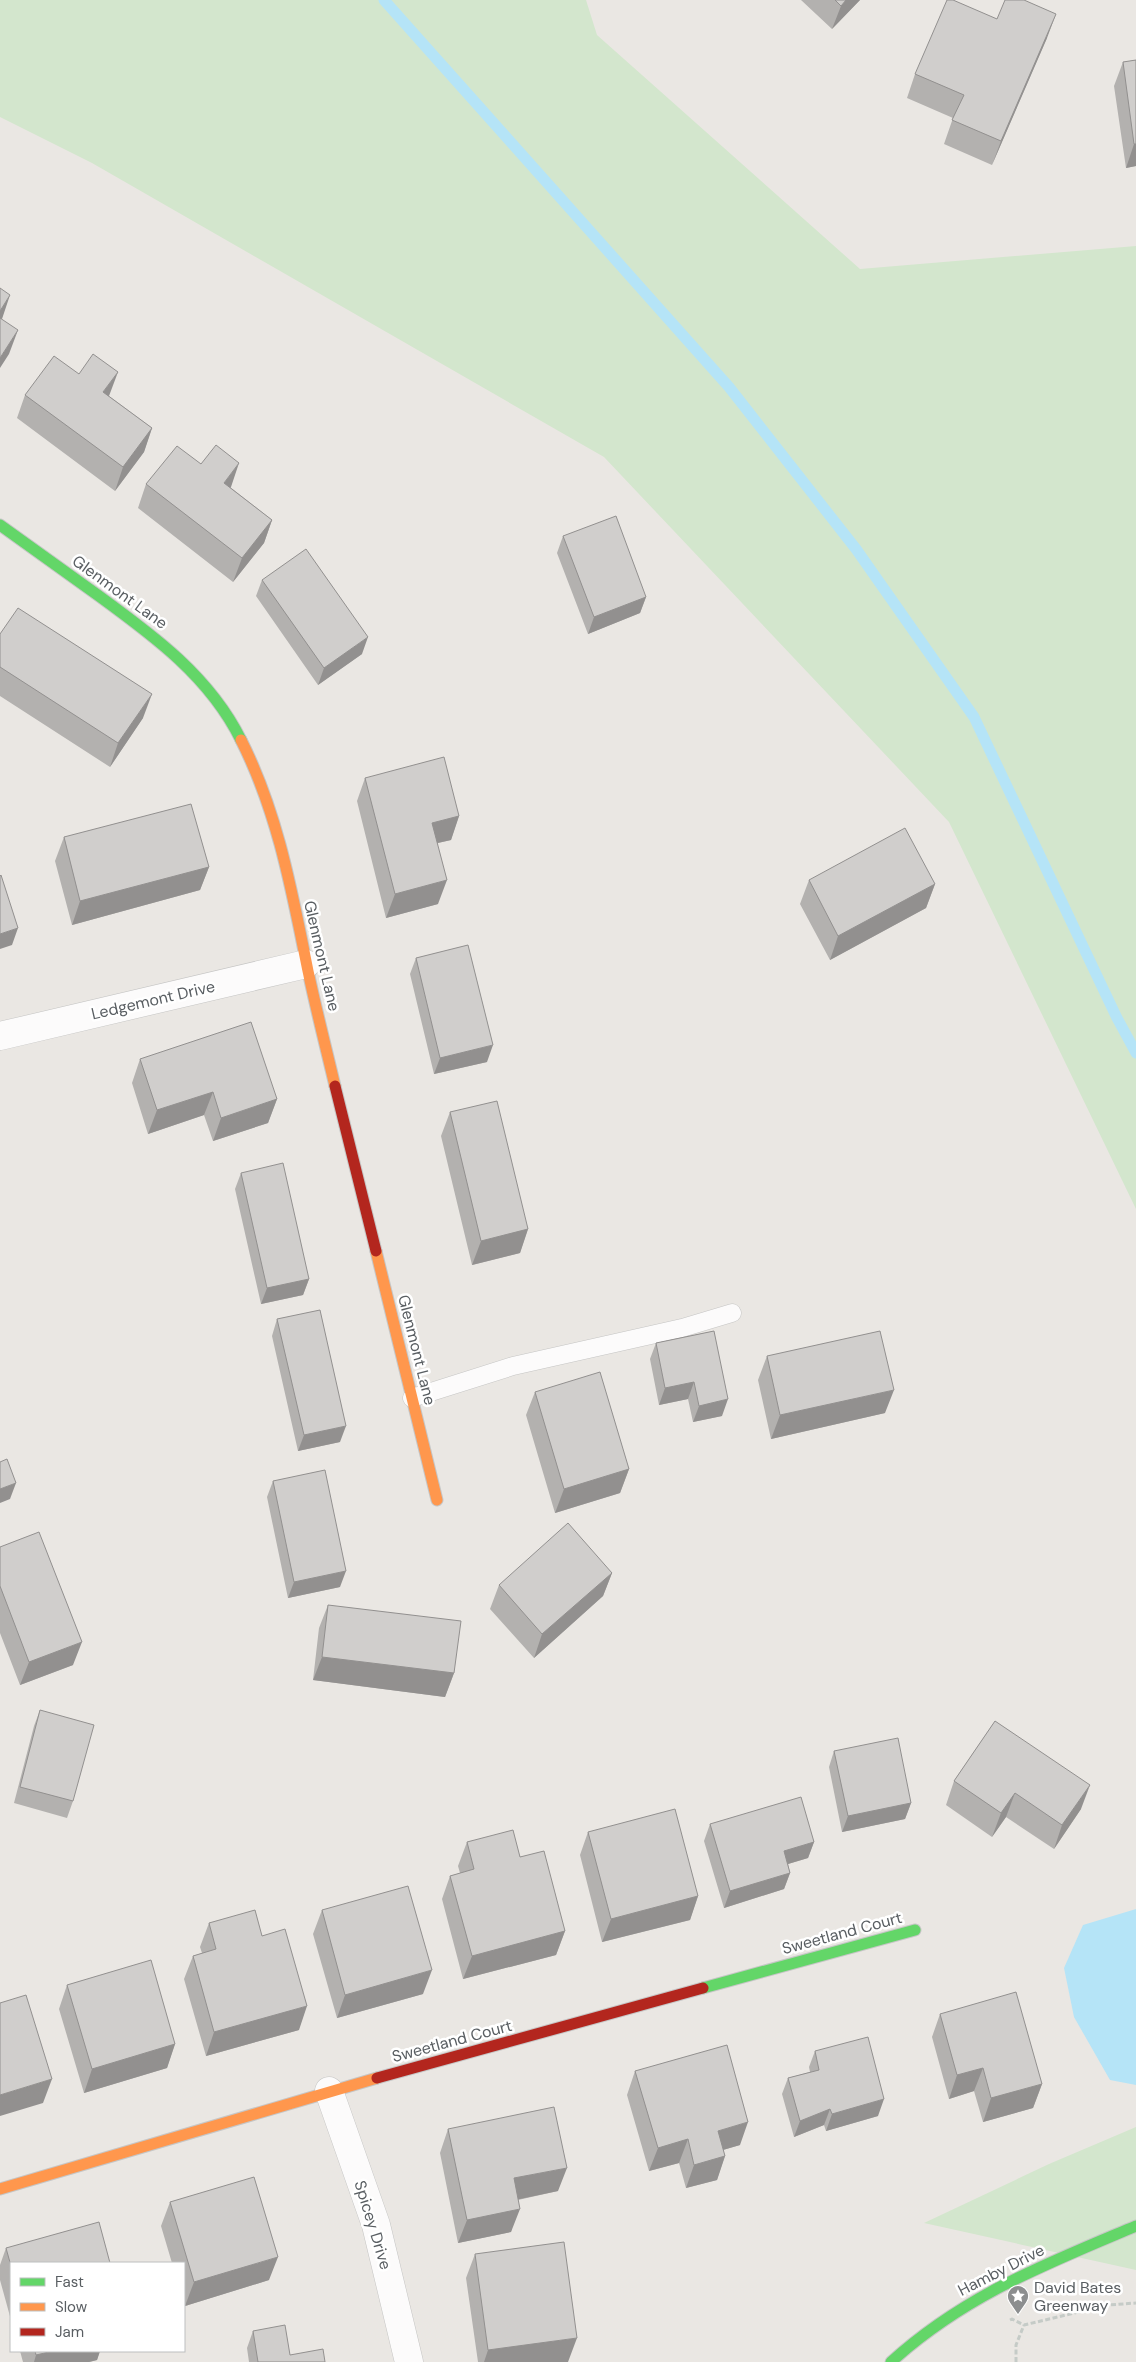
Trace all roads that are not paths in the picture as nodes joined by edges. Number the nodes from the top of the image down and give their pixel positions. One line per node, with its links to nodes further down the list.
1 (0, 525): 2 (street, Glenmont Lane)
2 (306, 964): 3 (street, Ledgemont Drive); 5 (street, Glenmont Lane)
3 (0, 1036)
4 (732, 1313): 5 (lane)
5 (412, 1398): 6 (street, Glenmont Lane)
6 (437, 1500)
7 (915, 1930): 8 (street, Sweetland Court)
8 (328, 2091): 9 (street, Sweetland Court); 11 (street, Spicey Drive)
9 (0, 2189)
10 (1136, 2226): 12 (street, Hamby Drive)
11 (409, 2362)
12 (891, 2362)

